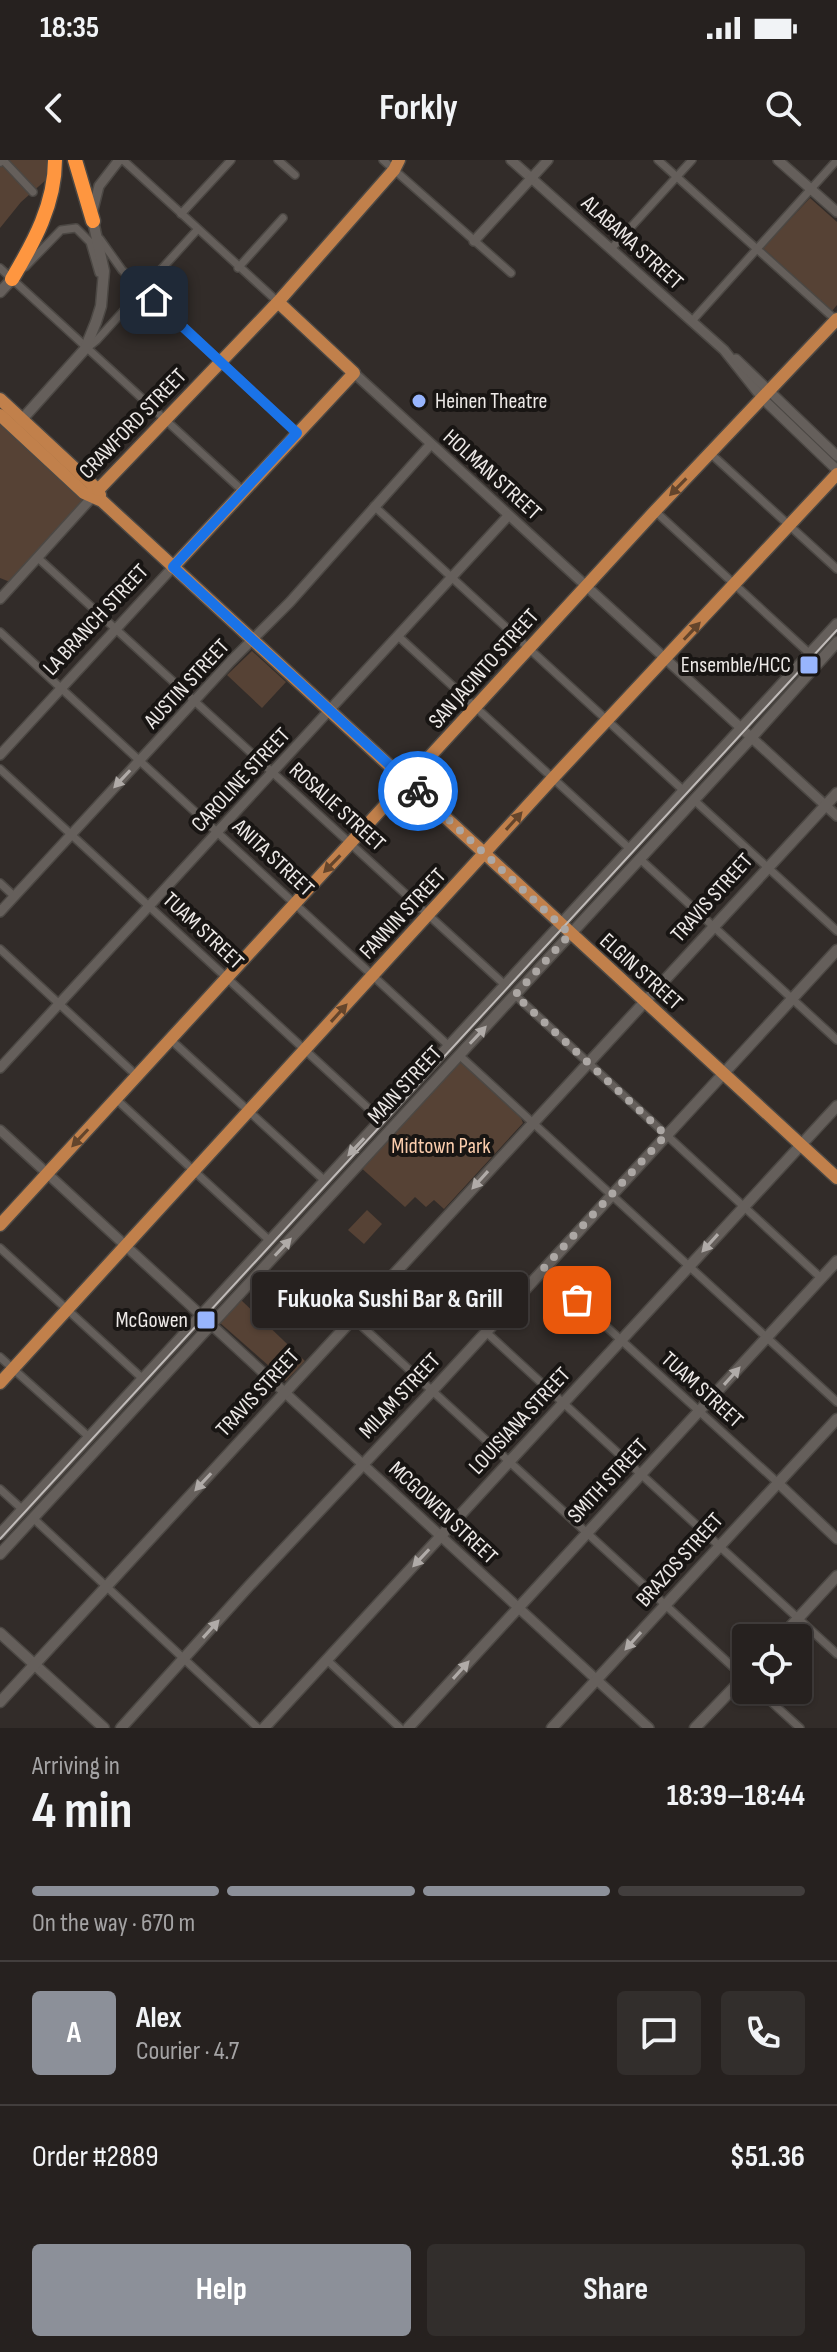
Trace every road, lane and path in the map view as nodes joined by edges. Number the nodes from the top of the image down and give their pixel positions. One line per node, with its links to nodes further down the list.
1 (2, 160): 19 (street)
2 (55, 160): 32 (highway)
3 (75, 160): 23 (highway)
4 (121, 160): 21 (street, HOLMAN STREET); 23 (street)
5 (231, 160): 21 (street)
6 (278, 160): 15 (street)
7 (383, 160): 14 (street)
8 (511, 160): 17 (street, ALABAMA STREET)
9 (548, 160): 17 (street)
10 (658, 160): 16 (street)
11 (692, 160): 16 (street)
12 (778, 160): 18 (street)
13 (837, 160): 18 (street)
14 (396, 165): 26 (street); 36 (main road, CRAWFORD STREET)
15 (295, 175)
16 (677, 177): 27 (street); 28 (street)
17 (531, 178): 26 (street); 28 (street, ALABAMA STREET)
18 (811, 189): 20 (street); 27 (street)
19 (33, 192)
20 (837, 212)
21 (181, 214): 24 (street, HOLMAN STREET)
22 (283, 218): 30 (street)
23 (93, 221): 25 (main road)
24 (197, 230): 30 (street, HOLMAN STREET); 33 (street)
25 (99, 238): 33 (street); 34 (main road)
26 (474, 241): 31 (street)
27 (757, 248): 37 (street); 38 (street)
28 (611, 249): 38 (street, ALABAMA STREET)
29 (0, 268): 32 (street)
30 (238, 268): 36 (street, HOLMAN STREET)
31 (511, 273)
32 (12, 279): 34 (street); 35 (main road); 39 (street)
33 (142, 289): 39 (street); 40 (street)
34 (103, 291): 39 (main road)
35 (0, 292)
36 (278, 302): 40 (main road, CRAWFORD STREET); 41 (main road, HOLMAN STREET)
37 (837, 320): 42 (main road, SAN JACINTO STREET)
38 (692, 321): 42 (street, ALABAMA STREET)
39 (85, 349): 45 (street); 46 (main road)
40 (219, 362): 45 (main road, CRAWFORD STREET); 47 (street)
41 (354, 373): 47 (main road, LA BRANCH STREET); 48 (street, HOLMAN STREET)
42 (767, 395): 49 (main road, SAN JACINTO STREET); 50 (street, ALABAMA STREET); 51 (street, ALABAMA STREET)
43 (0, 399): 46 (main road, ELGIN STREET)
44 (0, 415): 46 (main road, ELGIN STREET)
45 (165, 420): 52 (street); 53 (main road, CRAWFORD STREET)
46 (18, 424): 53 (main road, ELGIN STREET)
47 (297, 433): 52 (main road, LA BRANCH STREET)
48 (430, 445): 54 (street, AUSTIN STREET); 56 (street, HOLMAN STREET)
49 (710, 453): 55 (main road, SAN JACINTO STREET, one-way to 55); 57 (street)
50 (837, 456)
51 (837, 472): 57 (main road, FANNIN STREET)
52 (244, 492): 59 (main road, LA BRANCH STREET)
53 (97, 496): 58 (street, CRAWFORD STREET); 59 (main road, ELGIN STREET)
54 (374, 506): 61 (street); 69 (street, AUSTIN STREET)
55 (655, 511): 62 (street); 63 (main road, SAN JACINTO STREET)
56 (508, 516): 61 (street, CAROLINE STREET); 63 (street, HOLMAN STREET)
57 (789, 525): 60 (street); 62 (main road, FANNIN STREET)
58 (38, 558): 64 (street, CRAWFORD STREET); 66 (street, ROSALIE STREET)
59 (173, 567): 66 (street, LA BRANCH STREET); 69 (main road, ELGIN STREET)
60 (837, 569)
61 (451, 577): 68 (street, CAROLINE STREET); 71 (street)
62 (735, 585): 72 (street); 73 (main road, FANNIN STREET, one-way to 62)
63 (586, 587): 71 (main road, SAN JACINTO STREET); 73 (street, HOLMAN STREET)
64 (0, 599)
65 (837, 624): 72 (main road, MAIN STREET)
66 (116, 629): 74 (street, LA BRANCH STREET); 75 (street, ROSALIE STREET)
67 (0, 632): 74 (street, ANITA STREET)
68 (398, 636): 76 (street); 77 (street, CAROLINE STREET)
69 (253, 641): 75 (street, AUSTIN STREET); 77 (main road, ELGIN STREET)
70 (837, 642): 80 (main road, MAIN STREET)
71 (529, 648): 76 (main road, SAN JACINTO STREET); 78 (street)
72 (810, 654): 79 (main road, MAIN STREET)
73 (665, 660): 78 (main road, FANNIN STREET); 79 (street, HOLMAN STREET)
74 (60, 688): 81 (street, LA BRANCH STREET); 82 (street, ANITA STREET)
75 (195, 701): 82 (street, AUSTIN STREET); 84 (street, ROSALIE STREET)
76 (475, 707): 85 (street); 86 (main road, SAN JACINTO STREET)
77 (330, 711): 84 (street, CAROLINE STREET); 86 (main road, ELGIN STREET)
78 (608, 721): 85 (main road, FANNIN STREET); 87 (street)
79 (742, 728): 80 (street, HOLMAN STREET); 87 (main road, MAIN STREET)
80 (752, 737): 89 (main road, MAIN STREET); 90 (street, HOLMAN STREET)
81 (0, 755)
82 (140, 761): 92 (street, ANITA STREET); 93 (street, AUSTIN STREET, one-way to 93)
83 (0, 769): 93 (street, TUAM STREET)
84 (272, 773): 92 (street, CAROLINE STREET); 94 (street, ROSALIE STREET)
85 (552, 779): 95 (street); 96 (main road, FANNIN STREET, one-way to 85)
86 (409, 782): 94 (main road, SAN JACINTO STREET); 96 (main road, ELGIN STREET)
87 (684, 791): 95 (main road, MAIN STREET)
88 (837, 793): 90 (main road, TRAVIS STREET)
89 (694, 800): 97 (main road, MAIN STREET); 98 (street)
90 (826, 806): 91 (street, HOLMAN STREET); 98 (main road, TRAVIS STREET)
91 (837, 816)
92 (218, 832): 101 (street, ANITA STREET); 102 (street, CAROLINE STREET)
93 (71, 834): 100 (street, AUSTIN STREET); 102 (street, TUAM STREET)
94 (351, 845): 101 (main road, SAN JACINTO STREET, one-way to 101); 104 (street, ROSALIE STREET)
95 (630, 849): 106 (main road, MAIN STREET)
96 (485, 854): 104 (main road, FANNIN STREET); 106 (main road, ELGIN STREET)
97 (640, 859): 105 (street); 106 (main road, MAIN STREET)
98 (767, 867): 105 (main road, TRAVIS STREET); 107 (street)
99 (0, 883): 100 (street)
100 (14, 896): 103 (street, AUSTIN STREET)
101 (294, 903): 110 (street, ANITA STREET); 111 (main road, SAN JACINTO STREET)
102 (150, 907): 111 (street, TUAM STREET); 116 (street, CAROLINE STREET)
103 (0, 912)
104 (429, 915): 110 (main road, FANNIN STREET); 112 (street, ROSALIE STREET)
105 (714, 926): 114 (street); 115 (main road, TRAVIS STREET)
106 (566, 929): 112 (main road, MAIN STREET); 113 (main road, MAIN STREET); 115 (main road, ELGIN STREET)
107 (837, 931)
108 (0, 949): 116 (street)
109 (837, 950): 114 (main road, MILAM STREET)
110 (373, 975): 119 (street, ANITA STREET); 120 (main road, FANNIN STREET, one-way to 110)
111 (227, 978): 117 (main road, SAN JACINTO STREET); 120 (street, TUAM STREET)
112 (505, 985): 119 (main road, MAIN STREET)
113 (515, 995): 121 (main road, MAIN STREET, one-way to 113); 122 (street)
114 (791, 999): 118 (street); 124 (main road, MILAM STREET)
115 (645, 1002): 122 (main road, TRAVIS STREET); 124 (main road, ELGIN STREET)
116 (59, 1004): 123 (street, CAROLINE STREET); 125 (street)
117 (171, 1040): 125 (main road, SAN JACINTO STREET); 128 (street)
118 (837, 1040)
119 (449, 1046): 129 (main road, MAIN STREET)
120 (305, 1050): 128 (main road, FANNIN STREET); 129 (street, TUAM STREET)
121 (459, 1055): 130 (street); 151 (main road, MAIN STREET, one-way to 121)
122 (588, 1063): 130 (main road, TRAVIS STREET); 132 (street)
123 (0, 1068)
124 (723, 1073): 132 (main road, MILAM STREET); 133 (main road, ELGIN STREET)
125 (137, 1076): 126 (main road, SAN JACINTO STREET)
126 (116, 1099): 134 (street); 135 (main road, SAN JACINTO STREET, one-way to 135)
127 (837, 1106): 133 (main road, LOUISIANA STREET)
128 (248, 1112): 134 (main road, FANNIN STREET); 137 (street)
129 (381, 1120): 137 (main road, MAIN STREET, one-way to 137)
130 (532, 1123): 138 (street); 150 (main road, TRAVIS STREET, one-way to 150)
131 (0, 1130): 135 (street, MCGOWEN STREET)
132 (666, 1135): 138 (main road, MILAM STREET); 139 (street)
133 (802, 1145): 136 (main road, ELGIN STREET); 139 (main road, LOUISIANA STREET)
134 (194, 1170): 141 (street); 142 (main road, FANNIN STREET)
135 (47, 1174): 140 (main road, SAN JACINTO STREET); 142 (street, MCGOWEN STREET)
136 (837, 1178)
137 (325, 1181): 141 (main road, MAIN STREET)
138 (611, 1195): 145 (street); 146 (main road, MILAM STREET)
139 (744, 1206): 145 (main road, LOUISIANA STREET, one-way to 145); 147 (street)
140 (0, 1225)
141 (270, 1241): 149 (main road, MAIN STREET)
142 (126, 1246): 148 (main road, FANNIN STREET); 149 (street, MCGOWEN STREET)
143 (0, 1248): 148 (street)
144 (837, 1261): 147 (main road, SMITH STREET)
145 (690, 1267): 153 (street); 154 (main road, LOUISIANA STREET)
146 (543, 1269): 152 (main road, MILAM STREET); 154 (street, TUAM STREET)
147 (821, 1278): 153 (main road, SMITH STREET)
148 (69, 1310): 156 (main road, FANNIN STREET); 157 (street)
149 (202, 1316): 151 (street, MCGOWEN STREET); 157 (main road, MAIN STREET)
150 (353, 1318): 159 (street); 160 (main road, TRAVIS STREET)
151 (211, 1325): 160 (street, MCGOWEN STREET); 172 (main road, MAIN STREET)
152 (486, 1332): 159 (main road, MILAM STREET); 162 (street)
153 (767, 1338): 161 (street); 163 (main road, SMITH STREET, one-way to 153)
154 (621, 1340): 162 (main road, LOUISIANA STREET); 163 (street, TUAM STREET)
155 (0, 1357): 156 (street)
156 (13, 1369): 158 (main road, FANNIN STREET); 165 (street)
157 (143, 1379): 165 (main road, MAIN STREET)
158 (0, 1383)
159 (432, 1391): 166 (street); 167 (main road, MILAM STREET)
160 (285, 1393): 167 (street, MCGOWEN STREET); 180 (main road, TRAVIS STREET, one-way to 180)
161 (837, 1402)
162 (563, 1403): 166 (main road, LOUISIANA STREET); 168 (street)
163 (699, 1412): 168 (main road, SMITH STREET); 169 (street, TUAM STREET)
164 (837, 1419): 169 (main road, BRAZOS STREET)
165 (89, 1437): 171 (main road, MAIN STREET)
166 (508, 1461): 174 (street); 175 (main road, LOUISIANA STREET)
167 (363, 1464): 175 (street, MCGOWEN STREET); 187 (main road, MILAM STREET, one-way to 167)
168 (642, 1474): 174 (main road, SMITH STREET); 177 (street)
169 (777, 1482): 176 (street, TUAM STREET); 177 (main road, BRAZOS STREET)
170 (0, 1489): 171 (street)
171 (23, 1510): 173 (main road, MAIN STREET)
172 (34, 1519): 178 (main road, MAIN STREET); 180 (street)
173 (0, 1534)
174 (587, 1534): 181 (street); 182 (main road, SMITH STREET)
175 (441, 1536): 182 (street, MCGOWEN STREET); 188 (main road, LOUISIANA STREET, one-way to 188)
176 (837, 1539)
177 (719, 1546): 181 (main road, BRAZOS STREET); 183 (street)
178 (0, 1554)
179 (837, 1576): 183 (main road)
180 (106, 1587): 187 (street); 189 (main road, TRAVIS STREET)
181 (665, 1605): 190 (street); 191 (main road, BRAZOS STREET, one-way to 191)
182 (518, 1607): 191 (street, MCGOWEN STREET); 200 (main road, SMITH STREET, one-way to 182)
183 (798, 1618): 184 (main road); 186 (street)
184 (793, 1624)
185 (0, 1633): 189 (main road)
186 (837, 1654)
187 (183, 1659): 196 (main road, MILAM STREET); 197 (street)
188 (327, 1660): 198 (main road, LOUISIANA STREET); 199 (street)
189 (35, 1665): 193 (main road, TRAVIS STREET); 195 (main road)
190 (732, 1665)
191 (597, 1680): 201 (main road, BRAZOS STREET); 202 (street, MCGOWEN STREET)
192 (732, 1690): 203 (main road)
193 (0, 1702)
194 (773, 1704): 204 (street)
195 (104, 1728)
196 (121, 1728)
197 (258, 1728)
198 (264, 1728)
199 (400, 1728)
200 (408, 1728)
201 (552, 1728)
202 (649, 1728)
203 (695, 1728)
204 (800, 1728)

